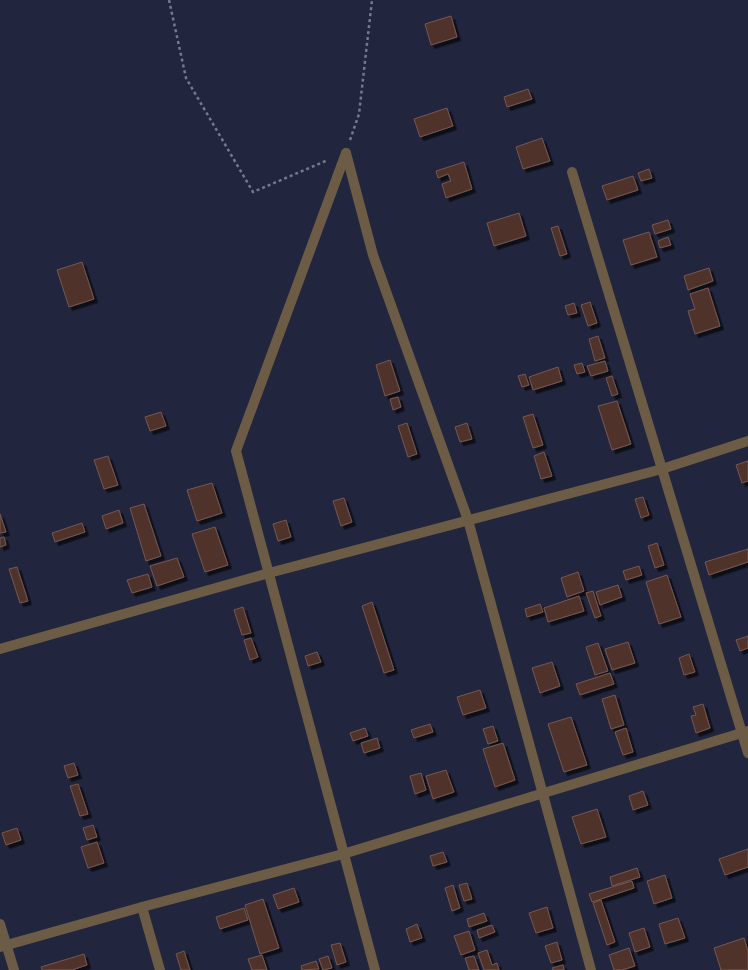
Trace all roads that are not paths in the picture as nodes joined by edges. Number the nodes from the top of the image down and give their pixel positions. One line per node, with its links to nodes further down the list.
1 (572, 172): 3 (street)
2 (748, 441): 3 (street)
3 (662, 469): 4 (street); 7 (street)
4 (468, 520): 5 (street); 5 (street); 9 (street)
5 (269, 573): 6 (street); 10 (street)
6 (0, 649)
7 (745, 732): 8 (street); 9 (street)
8 (748, 753)
9 (542, 794): 10 (street); 17 (street)
10 (343, 854): 11 (street); 16 (street)
11 (142, 907): 13 (street); 15 (street)
12 (0, 924): 13 (street)
13 (3, 947): 14 (street)
14 (14, 970)
15 (160, 970)
16 (375, 970)
17 (591, 970)

